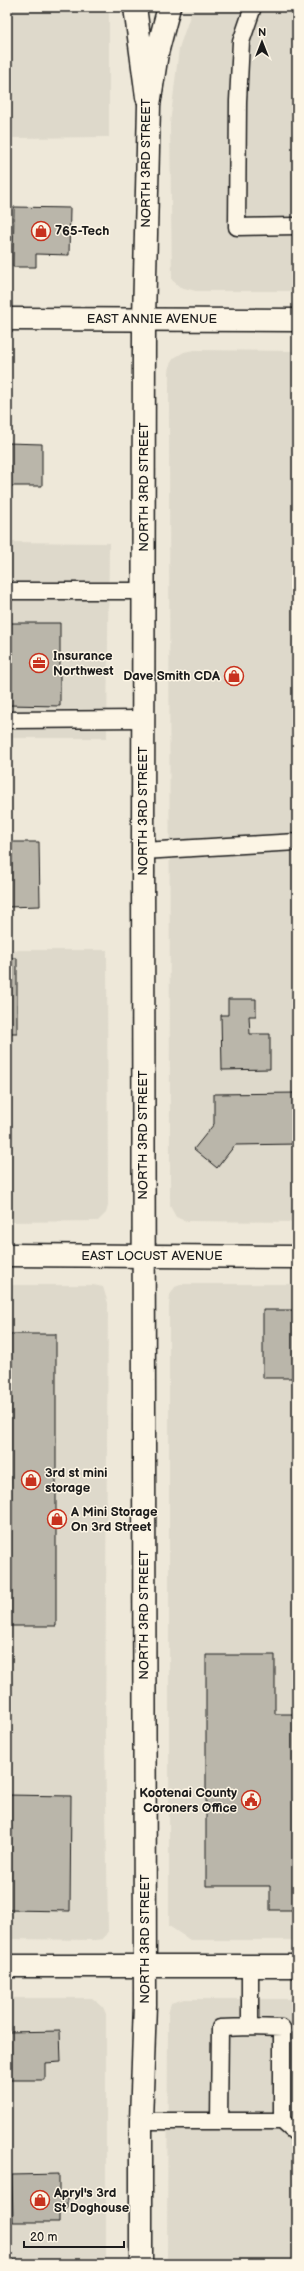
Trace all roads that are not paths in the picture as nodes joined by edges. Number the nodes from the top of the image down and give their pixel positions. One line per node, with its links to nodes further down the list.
1 (135, 7): 4 (main road, NORTH 3RD STREET)
2 (169, 7): 4 (main road)
3 (253, 7): 5 (lane)
4 (149, 105): 7 (main road, NORTH 3RD STREET)
5 (297, 226)
6 (7, 319): 7 (main road, EAST ANNIE AVENUE)
7 (144, 319): 8 (main road, EAST ANNIE AVENUE); 10 (main road, NORTH 3RD STREET)
8 (297, 320)
9 (7, 591): 10 (lane)
10 (144, 591): 12 (main road, NORTH 3RD STREET)
11 (7, 720): 12 (lane)
12 (143, 720): 14 (main road, NORTH 3RD STREET)
13 (297, 842): 14 (lane)
14 (143, 851): 16 (main road, NORTH 3RD STREET)
15 (7, 1255): 16 (main road, EAST LOCUST AVENUE)
16 (143, 1256): 17 (main road, EAST LOCUST AVENUE); 19 (main road, NORTH 3RD STREET)
17 (297, 1257)
18 (7, 1966): 19 (main road)
19 (145, 1966): 20 (main road); 23 (main road, NORTH 3RD STREET)
20 (250, 1966): 21 (main road); 22 (lane)
21 (297, 1966)
22 (250, 2027): 24 (lane); 25 (lane)
23 (141, 2121): 24 (lane); 27 (main road, NORTH 3RD STREET)
24 (219, 2121): 25 (lane)
25 (282, 2121): 26 (lane)
26 (297, 2134)
27 (140, 2264)

